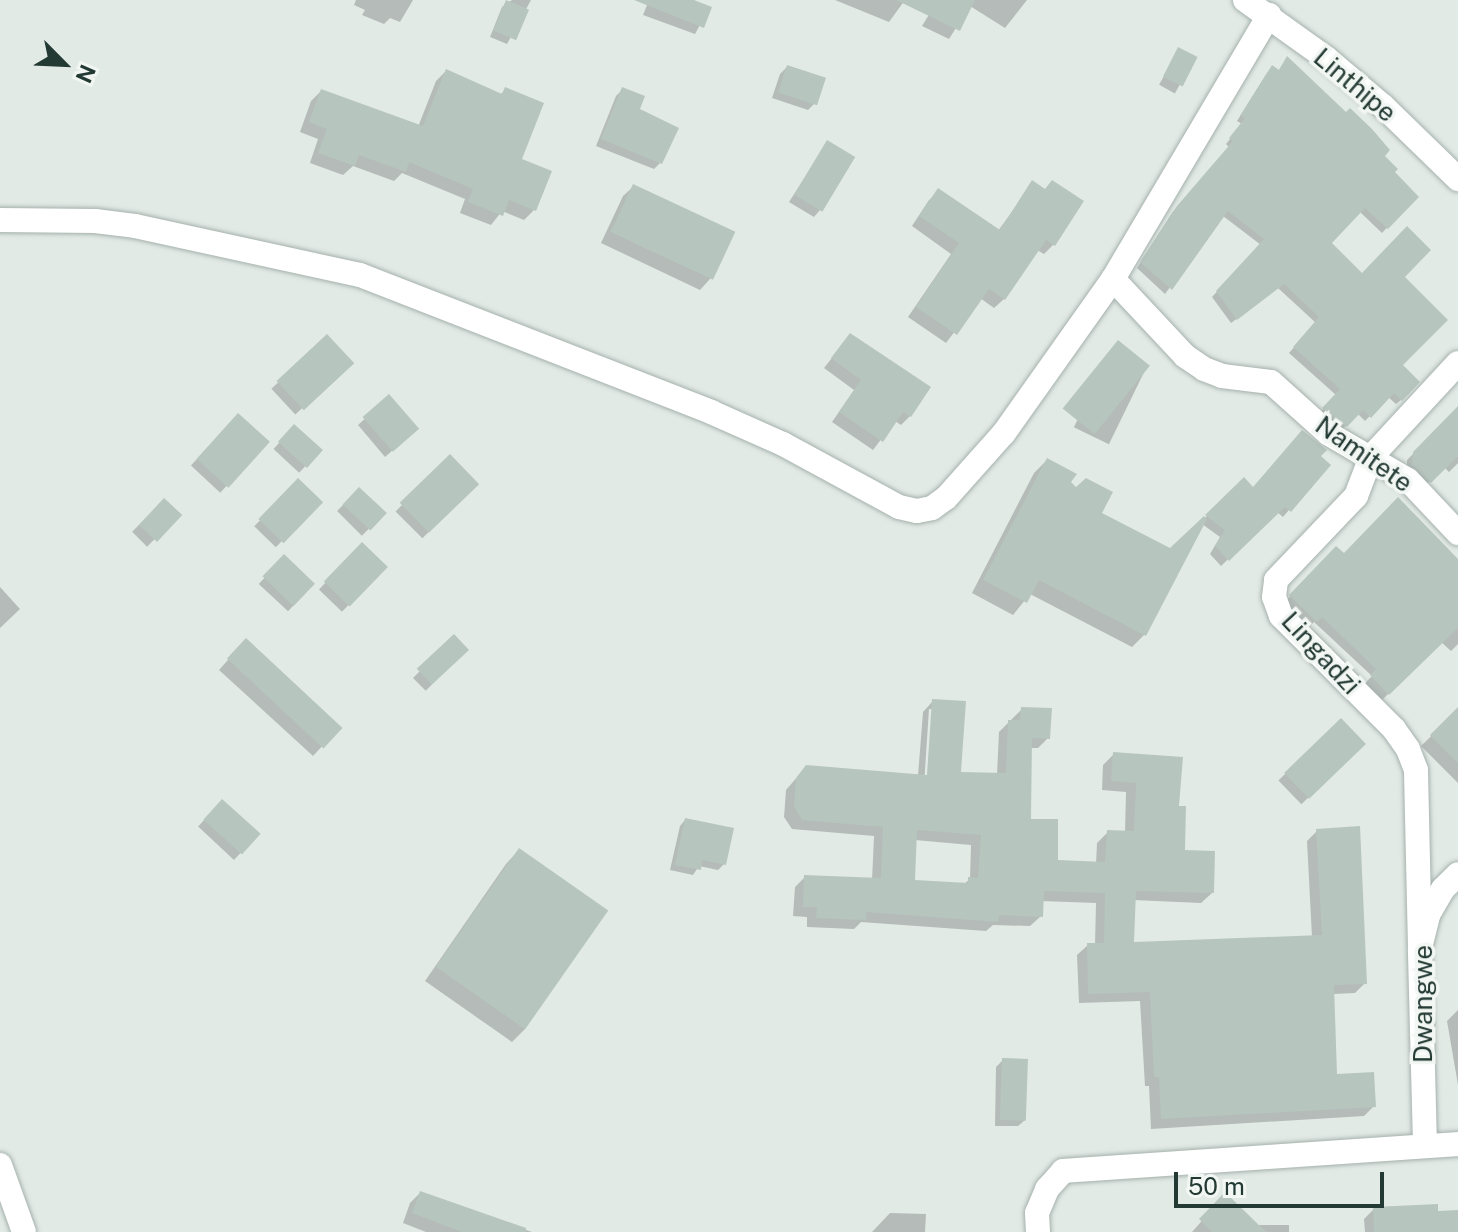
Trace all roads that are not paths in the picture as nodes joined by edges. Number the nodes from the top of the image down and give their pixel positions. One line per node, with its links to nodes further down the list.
1 (1245, 0): 2 (street, Linthipe)
2 (1269, 15): 3 (street, Linthipe); 5 (street)
3 (1458, 179)
4 (0, 220): 5 (street)
5 (1113, 279): 7 (street, Namitete)
6 (1458, 363): 7 (street, Lingadzi)
7 (1371, 457): 8 (street, Namitete); 10 (street, Lingadzi)
8 (1458, 533)
9 (1458, 874): 10 (street, Dwangwe)
10 (1420, 948): 12 (street, Dwangwe)
11 (1458, 1144): 12 (street)
12 (1425, 1145): 15 (street)
13 (0, 1165): 14 (street)
14 (24, 1232)
15 (1038, 1232)

